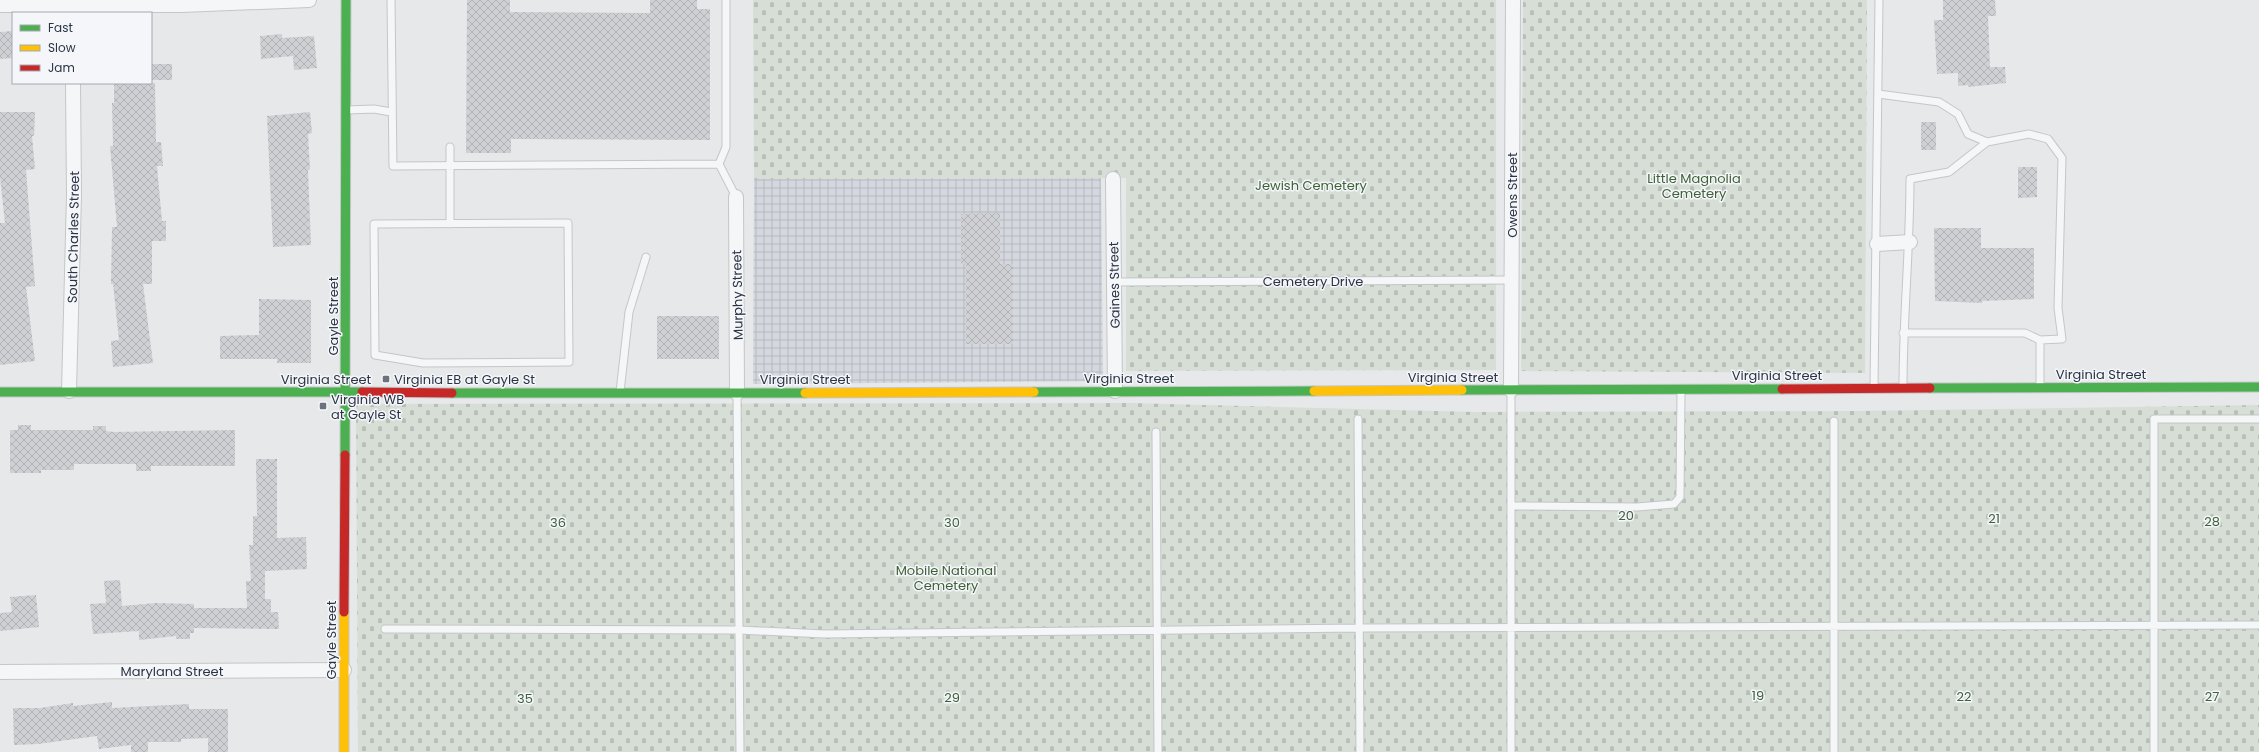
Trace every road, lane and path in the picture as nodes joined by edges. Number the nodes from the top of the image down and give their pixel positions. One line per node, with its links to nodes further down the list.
1 (309, 0): 8 (street)
2 (346, 0): 11 (street, Gayle Street)
3 (391, 0): 12 (lane)
4 (726, 0): 15 (lane)
5 (1513, 0): 23 (street, Owens Street)
6 (1879, 0): 10 (lane)
7 (0, 5): 8 (street)
8 (72, 6)
9 (73, 84): 33 (street, South Charles Street)
10 (1878, 94): 13 (lane); 21 (lane)
11 (347, 110): 12 (lane); 36 (street, Gayle Street)
12 (391, 112): 16 (lane)
13 (1987, 142): 20 (lane); 26 (lane)
14 (450, 147): 16 (lane)
15 (719, 164): 16 (lane); 18 (lane)
16 (450, 165): 19 (lane)
17 (1113, 179): 24 (street, Gaines Street)
18 (736, 197): 38 (street, Murphy Street)
19 (450, 224): 19 (lane)
20 (1910, 242): 21 (street); 25 (lane)
21 (1877, 244): 28 (lane)
22 (646, 257): 37 (lane)
23 (1512, 280): 24 (lane, Cemetery Drive); 32 (street, Owens Street)
24 (1114, 282): 34 (street, Gaines Street)
25 (1903, 334): 26 (lane); 29 (lane)
26 (2040, 340): 30 (lane)
27 (2259, 387): 30 (street, Virginia Street)
28 (1874, 388): 29 (street, Virginia Street); 31 (street, Virginia Street)
29 (1903, 388): 30 (street, Virginia Street)
30 (2040, 388)
31 (1681, 389): 32 (street, Virginia Street); 43 (lane)
32 (1511, 390): 34 (street, Virginia Street); 43 (lane)
33 (69, 391): 35 (street, Virginia Street); 36 (street, Virginia Street)
34 (1116, 391): 38 (street, Virginia Street)
35 (0, 392)
36 (346, 392): 37 (street, Virginia Street); 52 (street, Gayle Street)
37 (620, 392): 38 (street, Virginia Street)
38 (737, 393): 50 (lane)
39 (1358, 419): 46 (lane)
40 (2259, 419): 45 (lane)
41 (1834, 421): 48 (lane)
42 (1156, 432): 51 (lane)
43 (1512, 506): 47 (lane)
44 (2259, 625): 45 (lane)
45 (2152, 626): 48 (lane); 60 (lane)
46 (1359, 628): 47 (lane); 51 (lane); 57 (lane)
47 (1512, 628): 48 (lane); 58 (lane)
48 (1833, 628): 59 (lane)
49 (384, 629): 50 (lane)
50 (739, 630): 51 (lane); 55 (lane)
51 (1156, 630): 56 (lane)
52 (344, 670): 53 (street, Maryland Street); 54 (street, Gayle Street)
53 (0, 672)
54 (344, 752)
55 (740, 752)
56 (1158, 752)
57 (1360, 752)
58 (1511, 752)
59 (1834, 752)
60 (2154, 752)

